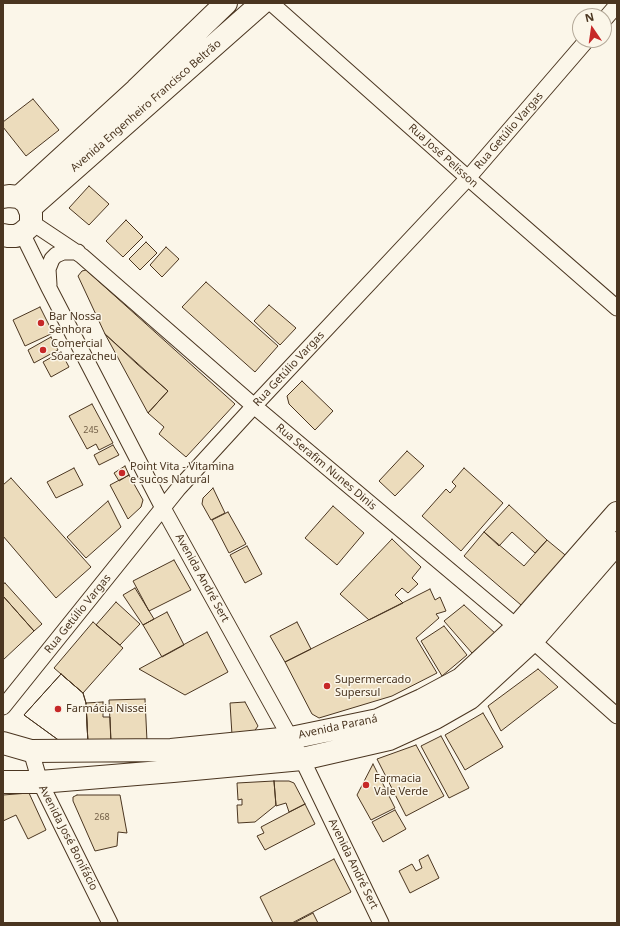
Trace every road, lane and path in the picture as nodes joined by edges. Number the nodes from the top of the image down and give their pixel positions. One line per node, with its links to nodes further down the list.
1 (226, 3): 5 (main road, Avenida Engenheiro Francisco Beltrão)
2 (262, 3): 5 (main road, Avenida Engenheiro Francisco Beltrão)
3 (271, 3): 6 (street, Rua José Pelisson)
4 (580, 48): 6 (street, Rua Getúlio Vargas)
5 (143, 96): 7 (main road, Avenida Engenheiro Francisco Beltrão)
6 (468, 178): 10 (street, Rua José Pelisson); 11 (street, Rua Getúlio Vargas)
7 (14, 211): 8 (street, Rua Serafim Nunes Dinis); 9 (street, Avenida André Sert)
8 (78, 252): 9 (street); 11 (street, Rua Serafim Nunes Dinis)
9 (49, 288): 12 (street, Avenida André Sert)
10 (617, 308)
11 (254, 406): 12 (street, Rua Getúlio Vargas); 15 (street, Rua Serafim Nunes Dinis)
12 (163, 508): 16 (street, Rua Getúlio Vargas); 18 (street, Avenida André Sert)
13 (617, 513): 15 (main road, Avenida Paraná)
14 (617, 543): 15 (main road, Avenida Paraná)
15 (524, 634): 17 (street, Rua Serafim Nunes Dinis); 18 (main road, Avenida Paraná); 22 (main road, Avenida Paraná)
16 (3, 707)
17 (617, 716)
18 (291, 738): 20 (main road, Avenida Paraná); 22 (street, Avenida André Sert)
19 (3, 743): 21 (main road, Avenida Paraná); 23 (main road)
20 (171, 750): 21 (main road, Avenida Paraná); 24 (main road)
21 (31, 752): 26 (street, Avenida José Bonifácio)
22 (302, 759): 24 (main road, Avenida Paraná); 28 (street, Avenida André Sert)
23 (3, 762)
24 (173, 771): 26 (main road, Avenida Paraná)
25 (3, 782): 26 (main road, Avenida Paraná)
26 (40, 782): 27 (street, Avenida José Bonifácio)
27 (110, 923)
28 (381, 923)

